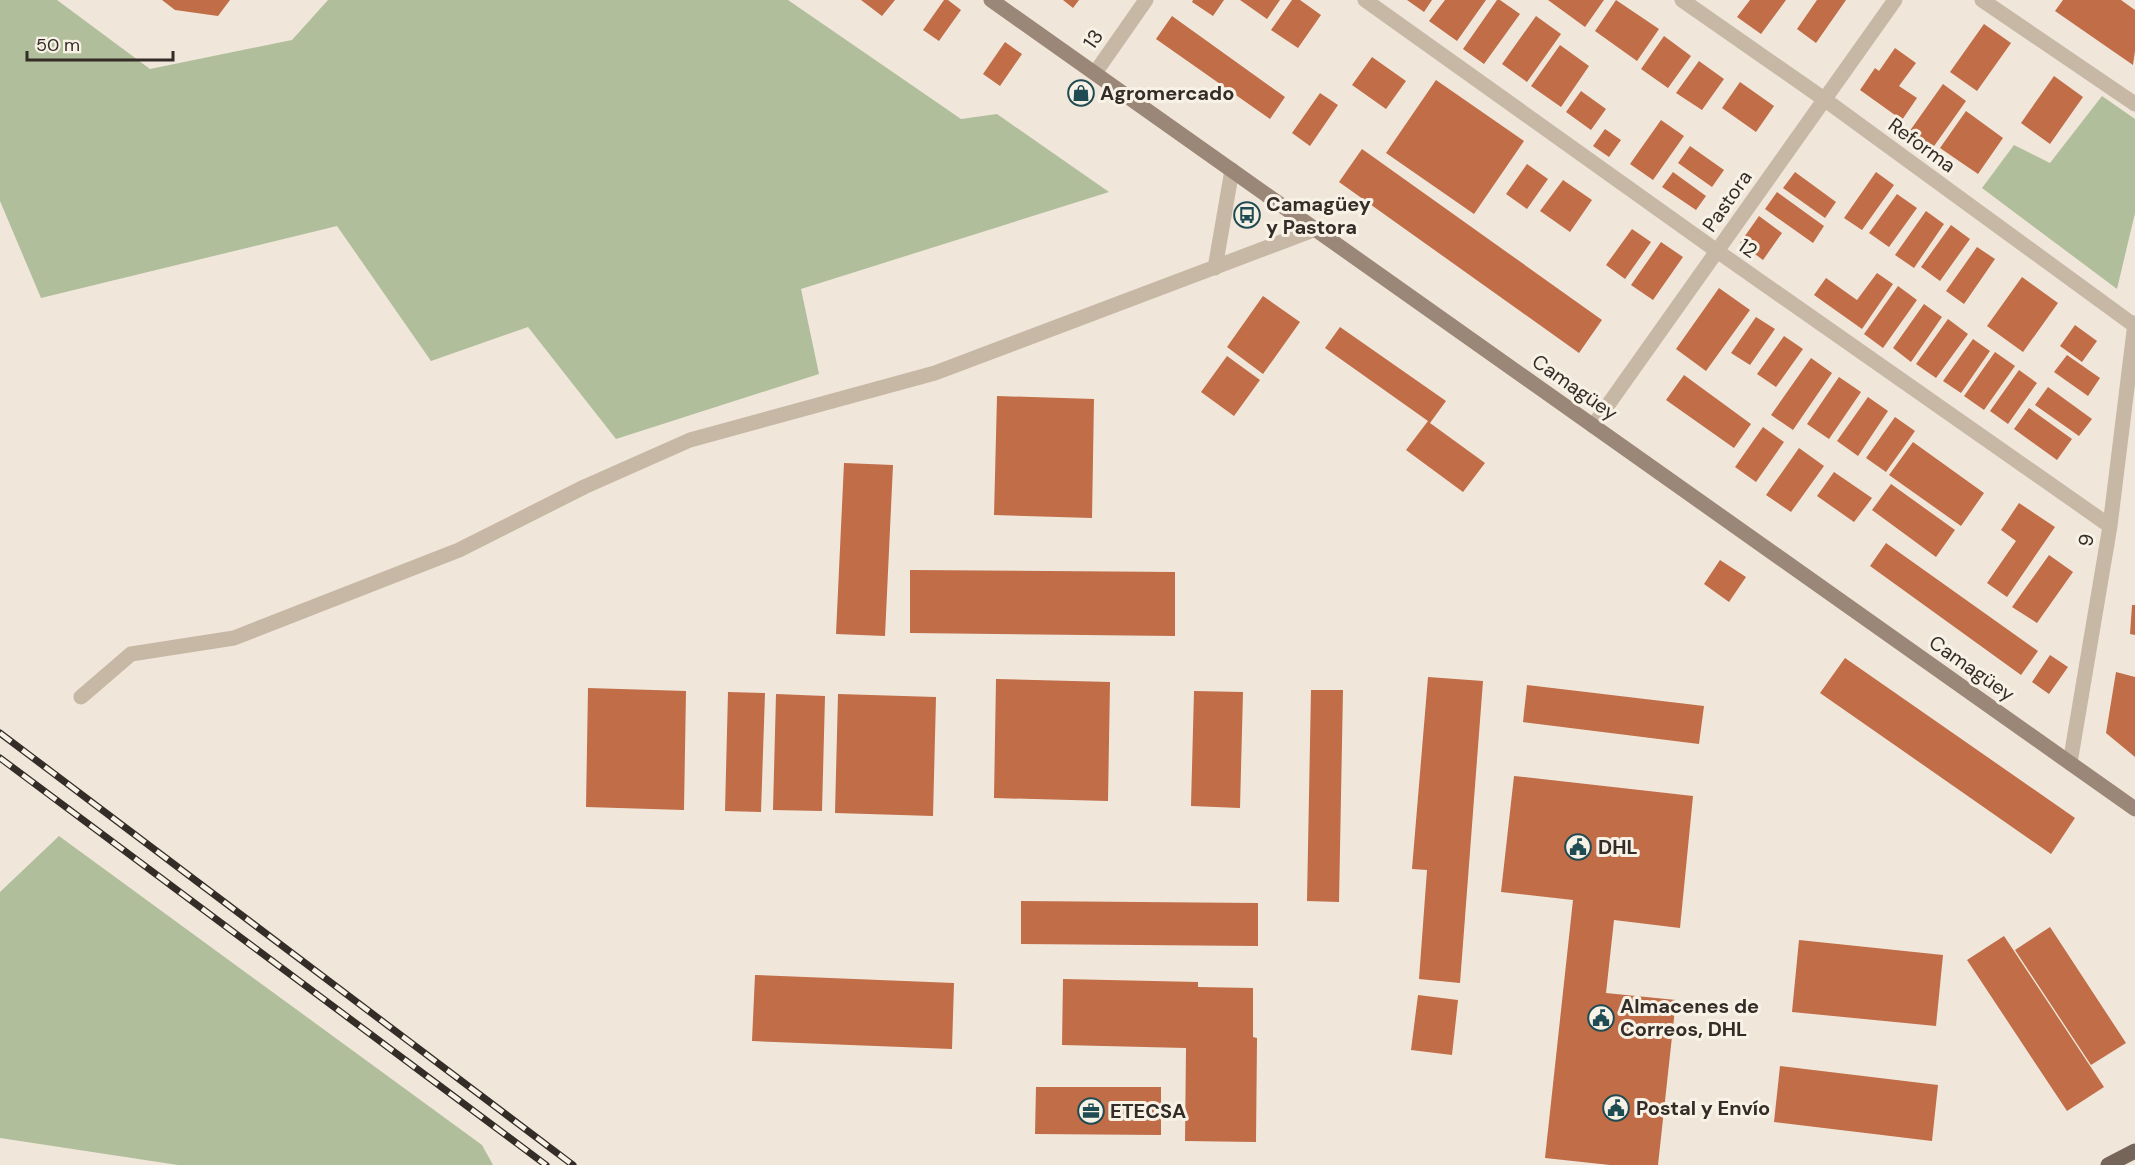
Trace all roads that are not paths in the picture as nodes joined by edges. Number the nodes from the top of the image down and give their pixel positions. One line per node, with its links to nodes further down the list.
1 (991, 0): 7 (main road, Camagüey)
2 (1146, 0): 7 (street, 13)
3 (1365, 0): 12 (street, 12)
4 (1682, 0): 8 (street, Reforma)
5 (1895, 0): 8 (street, Pastora)
6 (1982, 0): 9 (street)
7 (1095, 73): 10 (main road, Camagüey)
8 (1824, 99): 12 (street, Pastora); 14 (street, Reforma)
9 (2135, 104)
10 (1232, 170): 11 (main road, Camagüey); 13 (street)
11 (1316, 229): 13 (street); 15 (main road, Camagüey)
12 (1717, 252): 15 (street, Pastora); 16 (street, 12)
13 (1215, 268): 17 (street)
14 (2135, 325): 16 (street, 9)
15 (1593, 426): 18 (main road, Camagüey)
16 (2110, 526): 18 (street, 9)
17 (81, 697)
18 (2070, 763): 19 (main road, Camagüey)
19 (2135, 809)
20 (2135, 1151): 21 (main road)
21 (2108, 1165)

